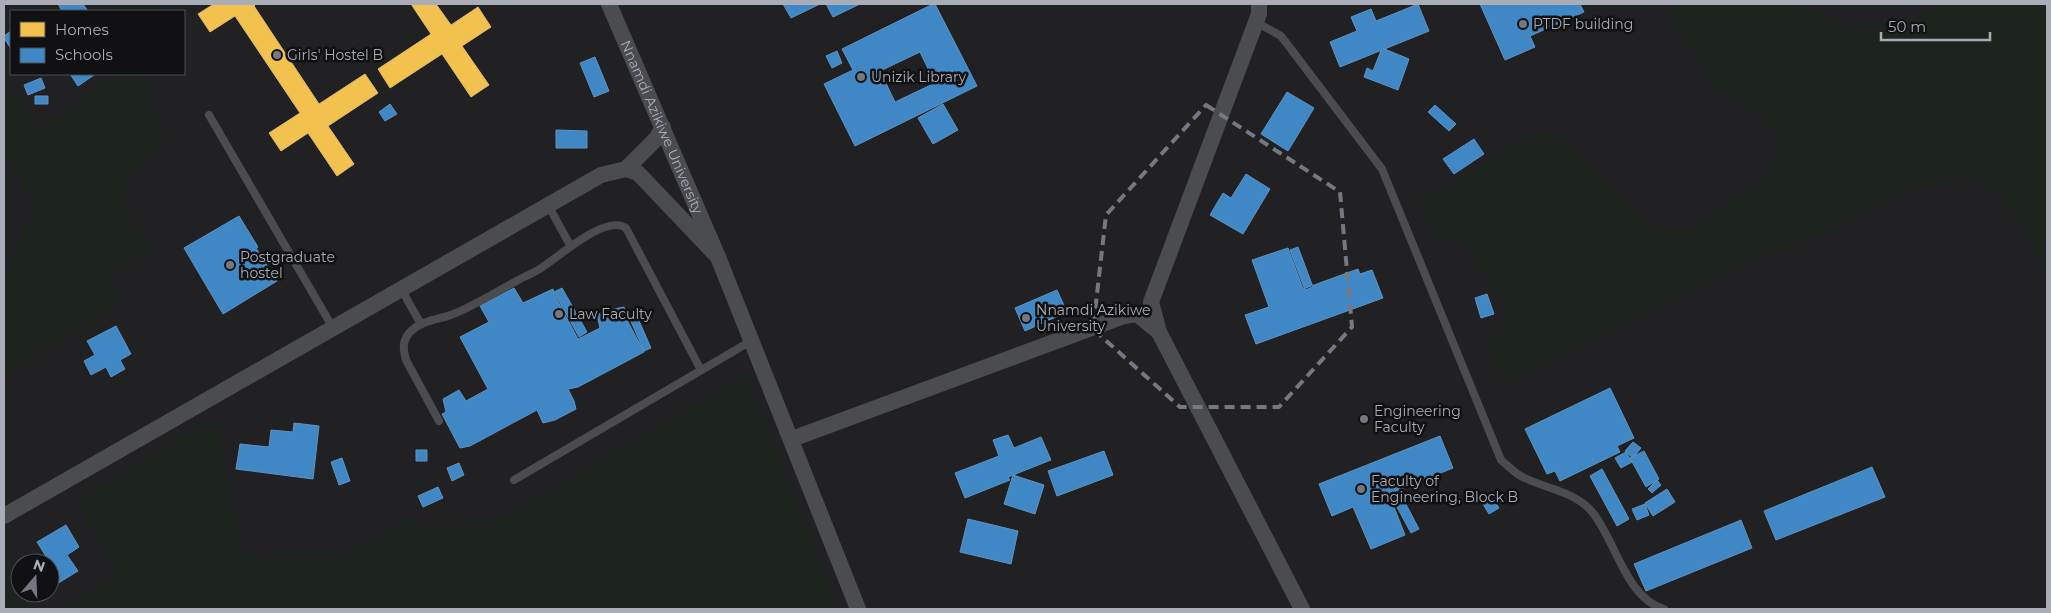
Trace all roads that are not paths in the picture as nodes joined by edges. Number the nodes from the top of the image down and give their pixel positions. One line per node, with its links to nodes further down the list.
1 (609, 4): 5 (street, Nnamdi Azikiwe University)
2 (1259, 4): 3 (street)
3 (1256, 22): 11 (street); 24 (lane)
4 (209, 116): 14 (lane)
5 (663, 127): 6 (street); 9 (street, Nnamdi Azikiwe University)
6 (626, 169): 7 (street); 9 (street)
7 (548, 205): 8 (lane); 10 (street)
8 (570, 245): 13 (lane); 17 (lane)
9 (718, 257): 16 (street, Nnamdi Azikiwe University)
10 (401, 289): 13 (lane); 14 (street)
11 (1151, 302): 12 (street); 15 (street)
12 (1137, 314): 15 (street); 19 (street)
13 (420, 324): 18 (lane)
14 (332, 328): 21 (street)
15 (1159, 332): 23 (street)
16 (752, 340): 17 (lane); 19 (street, Nnamdi Azikiwe University)
17 (701, 370): 20 (lane)
18 (439, 421)
19 (792, 439): 22 (street, Nnamdi Azikiwe University)
20 (514, 480)
21 (4, 516)
22 (858, 609)
23 (1302, 609)
24 (1664, 609)

